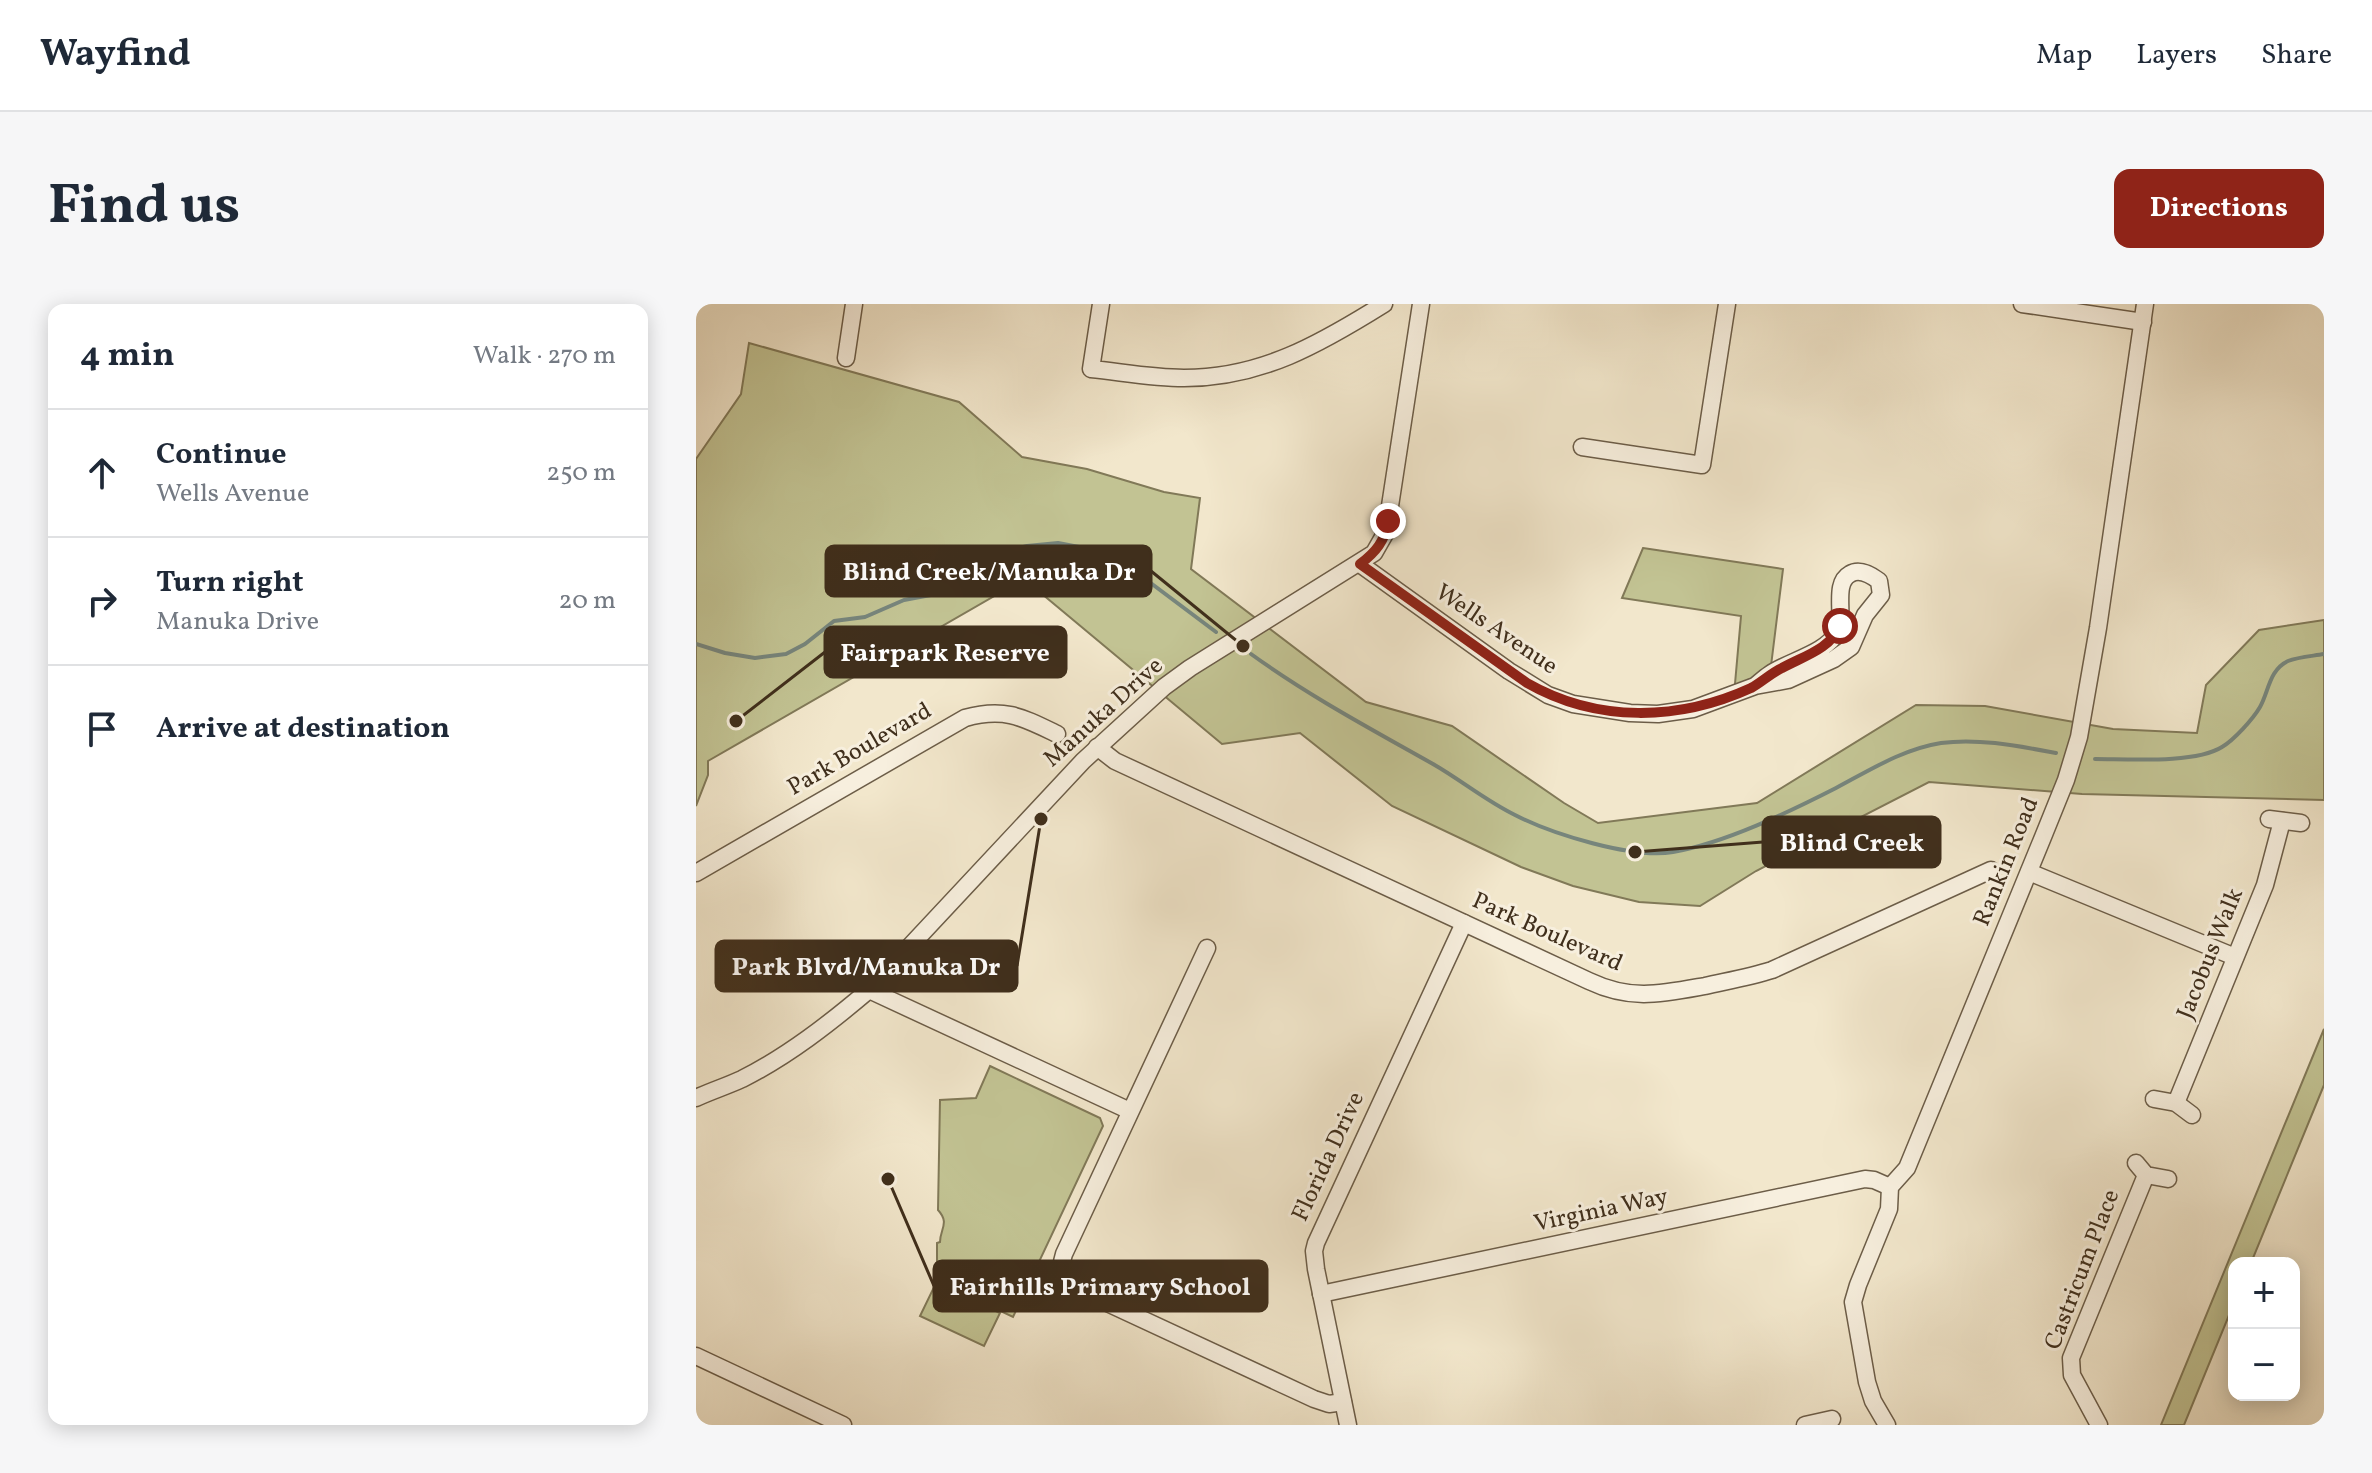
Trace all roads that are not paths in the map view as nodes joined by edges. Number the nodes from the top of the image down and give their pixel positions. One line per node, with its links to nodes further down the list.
1 (854, 304): 9 (street)
2 (1101, 304): 3 (street)
3 (1384, 304)
4 (1421, 304): 11 (street, Manuka Drive)
5 (1727, 304): 10 (street)
6 (2022, 304): 8 (street)
7 (2145, 304): 8 (street, Rankin Road)
8 (2143, 322): 17 (street, Rankin Road)
9 (846, 358)
10 (1582, 447)
11 (1360, 564): 12 (street, Wells Avenue); 14 (street, Manuka Drive)
12 (1755, 686): 12 (street, Wells Avenue)
13 (1057, 734): 18 (street, Park Boulevard)
14 (1097, 747): 19 (street, Park Boulevard); 22 (street, Manuka Drive)
15 (2301, 823): 21 (street, Jacobus Walk)
16 (1991, 870): 19 (street, Park Boulevard)
17 (2029, 872): 21 (street); 29 (street, Rankin Road)
18 (696, 873)
19 (1464, 923): 30 (street, Florida Drive)
20 (1207, 948): 26 (street)
21 (2235, 957): 25 (street, Jacobus Walk)
22 (869, 990): 23 (street, Manuka Drive); 26 (street)
23 (696, 1098)
24 (2154, 1099): 25 (street)
25 (2176, 1103): 27 (street)
26 (1130, 1111): 32 (street)
27 (2192, 1115)
28 (2168, 1179): 38 (street, Castricum Place)
29 (1890, 1187): 30 (street, Virginia Way); 33 (street, Rankin Road)
30 (1321, 1294): 32 (street, Florida Drive)
31 (696, 1356): 35 (street)
32 (1343, 1402): 36 (street, Florida Drive)
33 (1882, 1418)
34 (1832, 1419): 37 (street)
35 (843, 1425)
36 (1348, 1425)
37 (1805, 1425)
38 (2099, 1425)

